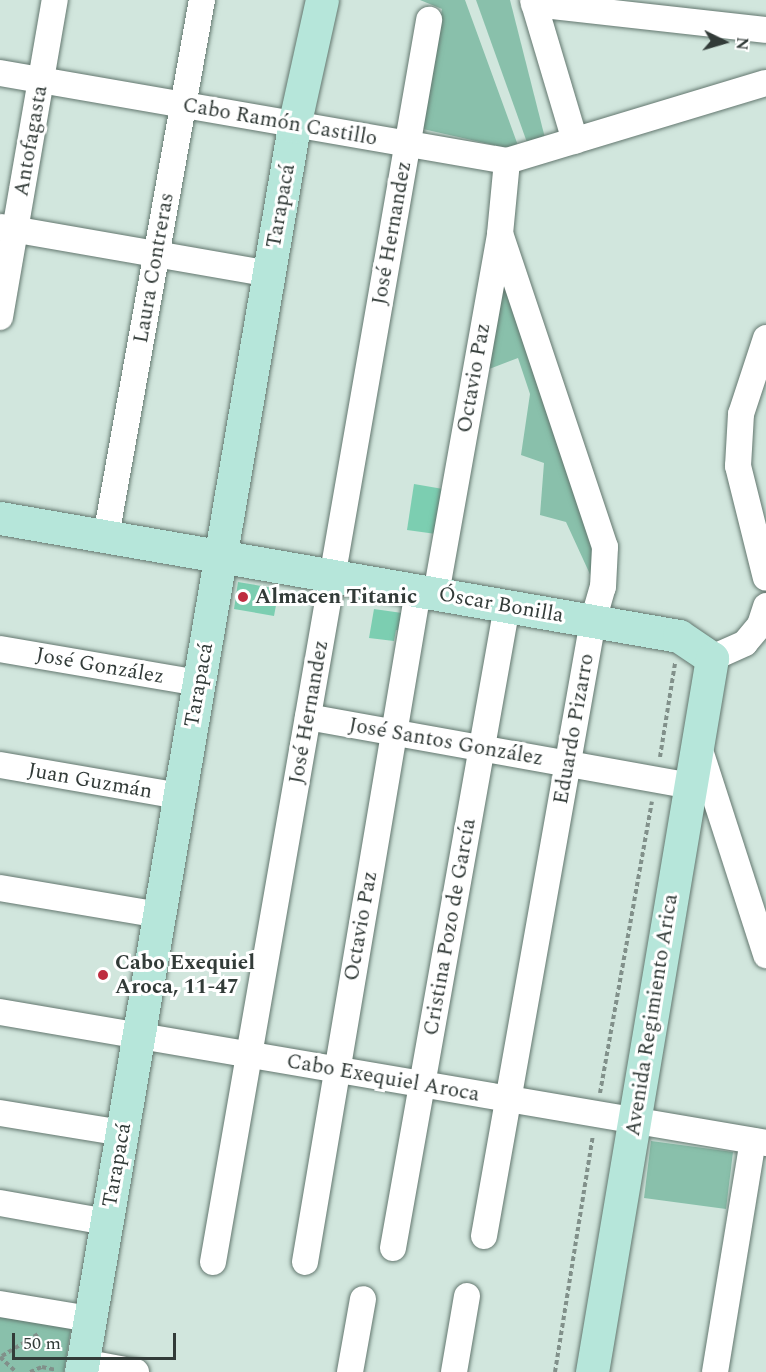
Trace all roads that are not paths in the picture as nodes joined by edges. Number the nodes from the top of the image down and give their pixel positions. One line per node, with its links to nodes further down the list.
1 (55, 0): 8 (street, Antofagasta)
2 (202, 0): 10 (street, Laura Contreras)
3 (322, 0): 11 (street, Tarapacá)
4 (533, 2): 6 (street); 12 (street)
5 (429, 20): 13 (street, José Hernandez)
6 (766, 30)
7 (0, 73): 8 (street, Cabo Ramón Castillo)
8 (41, 80): 10 (street, Cabo Ramón Castillo); 15 (street, Antofagasta)
9 (766, 83): 12 (street, Cabo Ramón Castillo)
10 (183, 105): 11 (street, Cabo Ramón Castillo); 17 (street, Laura Contreras)
11 (294, 126): 13 (street, Cabo Ramón Castillo); 18 (street, Tarapacá)
12 (575, 141): 14 (street, Cabo Ramón Castillo)
13 (407, 144): 14 (street, Cabo Ramón Castillo); 24 (street, José Hernandez)
14 (507, 161): 16 (street, Octavio Paz)
15 (8, 228): 17 (street); 19 (street, Antofagasta)
16 (500, 234): 26 (street, Octavio Paz); 29 (street, Eduardo Pizarro)
17 (157, 254): 18 (street); 22 (street, Laura Contreras)
18 (269, 274): 23 (street, Tarapacá)
19 (0, 317)
20 (766, 338): 25 (street)
21 (0, 518): 22 (street, Óscar Bonilla)
22 (106, 536): 23 (street, Óscar Bonilla)
23 (221, 556): 24 (street, Óscar Bonilla); 32 (street, Tarapacá)
24 (333, 576): 26 (street, Óscar Bonilla); 33 (street, José Hernandez)
25 (766, 578)
26 (427, 592): 27 (street, Óscar Bonilla); 34 (street, Octavio Paz)
27 (507, 606): 29 (street, Óscar Bonilla); 36 (street, Cristina Pozo de García)
28 (766, 606): 31 (street)
29 (593, 621): 31 (street, Óscar Bonilla); 37 (street, Eduardo Pizarro)
30 (0, 649): 32 (street, José González)
31 (712, 658): 35 (street, Avenida Regimiento Arica)
32 (199, 683): 40 (street, Tarapacá)
33 (308, 717): 34 (street, José Santos González); 46 (street, José Hernandez)
34 (394, 733): 36 (street, José Santos González); 47 (street, Octavio Paz)
35 (698, 742): 39 (street, Avenida Regimiento Arica); 43 (street)
36 (482, 748): 37 (street, José Santos González); 48 (street, Cristina Pozo de García)
37 (568, 764): 39 (street, José Santos González); 49 (street, Eduardo Pizarro)
38 (0, 765): 40 (street, Juan Guzmán)
39 (691, 786): 51 (street, Avenida Regimiento Arica)
40 (180, 796): 42 (street, Tarapacá)
41 (0, 888): 42 (street)
42 (159, 915): 45 (street, Tarapacá)
43 (766, 955)
44 (0, 1012): 45 (street, Cabo Exequiel Aroca)
45 (139, 1036): 46 (street, Cabo Exequiel Aroca); 52 (street, Tarapacá)
46 (249, 1055): 47 (street, Cabo Exequiel Aroca); 58 (street, José Hernandez)
47 (337, 1070): 48 (street, Cabo Exequiel Aroca); 59 (street, Octavio Paz)
48 (422, 1084): 49 (street, Cabo Exequiel Aroca); 57 (street, Cristina Pozo de García)
49 (508, 1099): 51 (street, Cabo Exequiel Aroca); 56 (street, Eduardo Pizarro)
50 (0, 1113): 52 (street)
51 (635, 1120): 53 (street, Cabo Exequiel Aroca); 68 (street, Avenida Regimiento Arica)
52 (122, 1134): 55 (street, Tarapacá)
53 (760, 1142): 69 (street)
54 (0, 1203): 55 (street)
55 (107, 1222): 63 (street, Tarapacá)
56 (484, 1236)
57 (393, 1248)
58 (213, 1262)
59 (305, 1262)
60 (467, 1296): 67 (street)
61 (363, 1299): 66 (street)
62 (0, 1304): 63 (street)
63 (90, 1318): 64 (street, Tarapacá)
64 (76, 1368): 65 (street)
65 (136, 1372)
66 (350, 1372)
67 (454, 1372)
68 (592, 1372)
69 (715, 1372)

